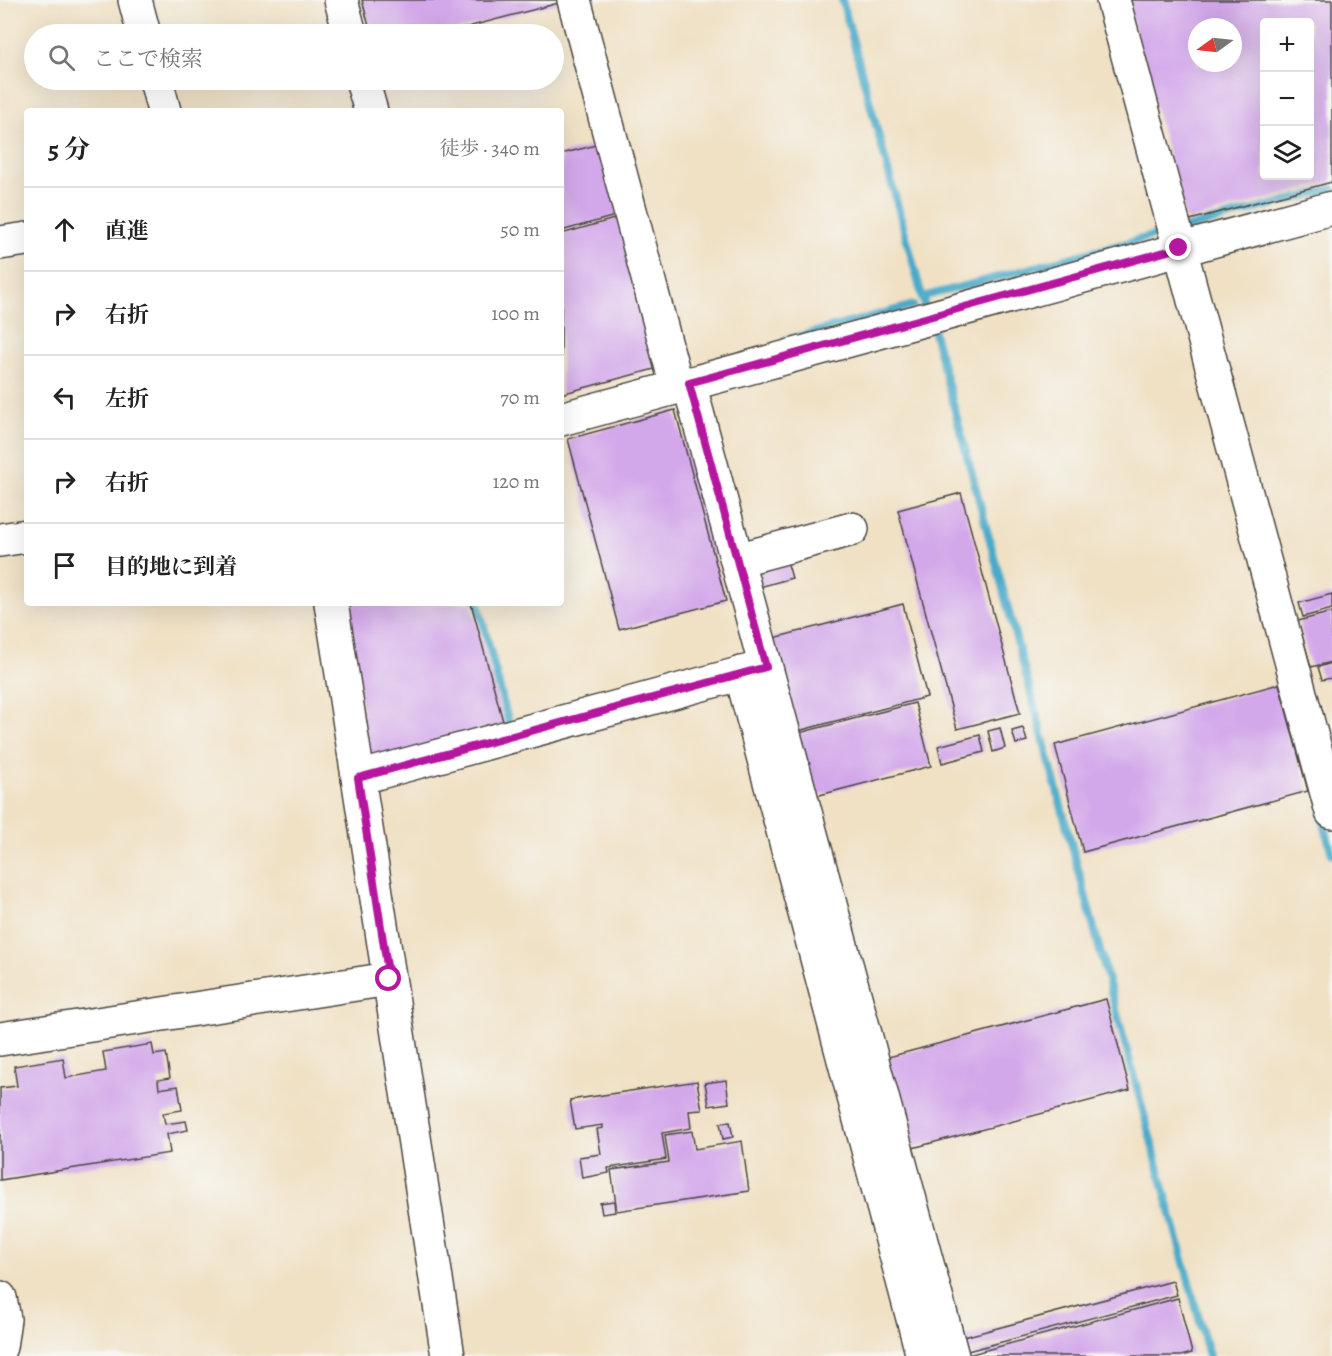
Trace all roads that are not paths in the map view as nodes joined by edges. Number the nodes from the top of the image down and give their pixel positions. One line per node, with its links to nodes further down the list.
1 (135, 0): 5 (street)
2 (341, 0): 6 (street)
3 (574, 0): 15 (street)
4 (1113, 0): 14 (street)
5 (141, 24)
6 (347, 24)
7 (159, 90): 9 (street)
8 (365, 90): 10 (street)
9 (163, 108)
10 (370, 108)
11 (1332, 208): 14 (street)
12 (24, 239): 13 (street)
13 (0, 243)
14 (1179, 248): 15 (street); 24 (street)
15 (683, 385): 16 (street); 20 (street)
16 (564, 418)
17 (852, 529): 20 (street)
18 (24, 536): 19 (street)
19 (0, 540)
20 (737, 560): 22 (street)
21 (331, 606): 23 (street)
22 (753, 670): 23 (street); 30 (street); 31 (street)
23 (358, 778): 25 (street)
24 (1330, 799)
25 (389, 979): 26 (street); 29 (street)
26 (0, 1039)
27 (0, 1298): 28 (street)
28 (0, 1347)
29 (448, 1356)
30 (923, 1356)
31 (952, 1356)

